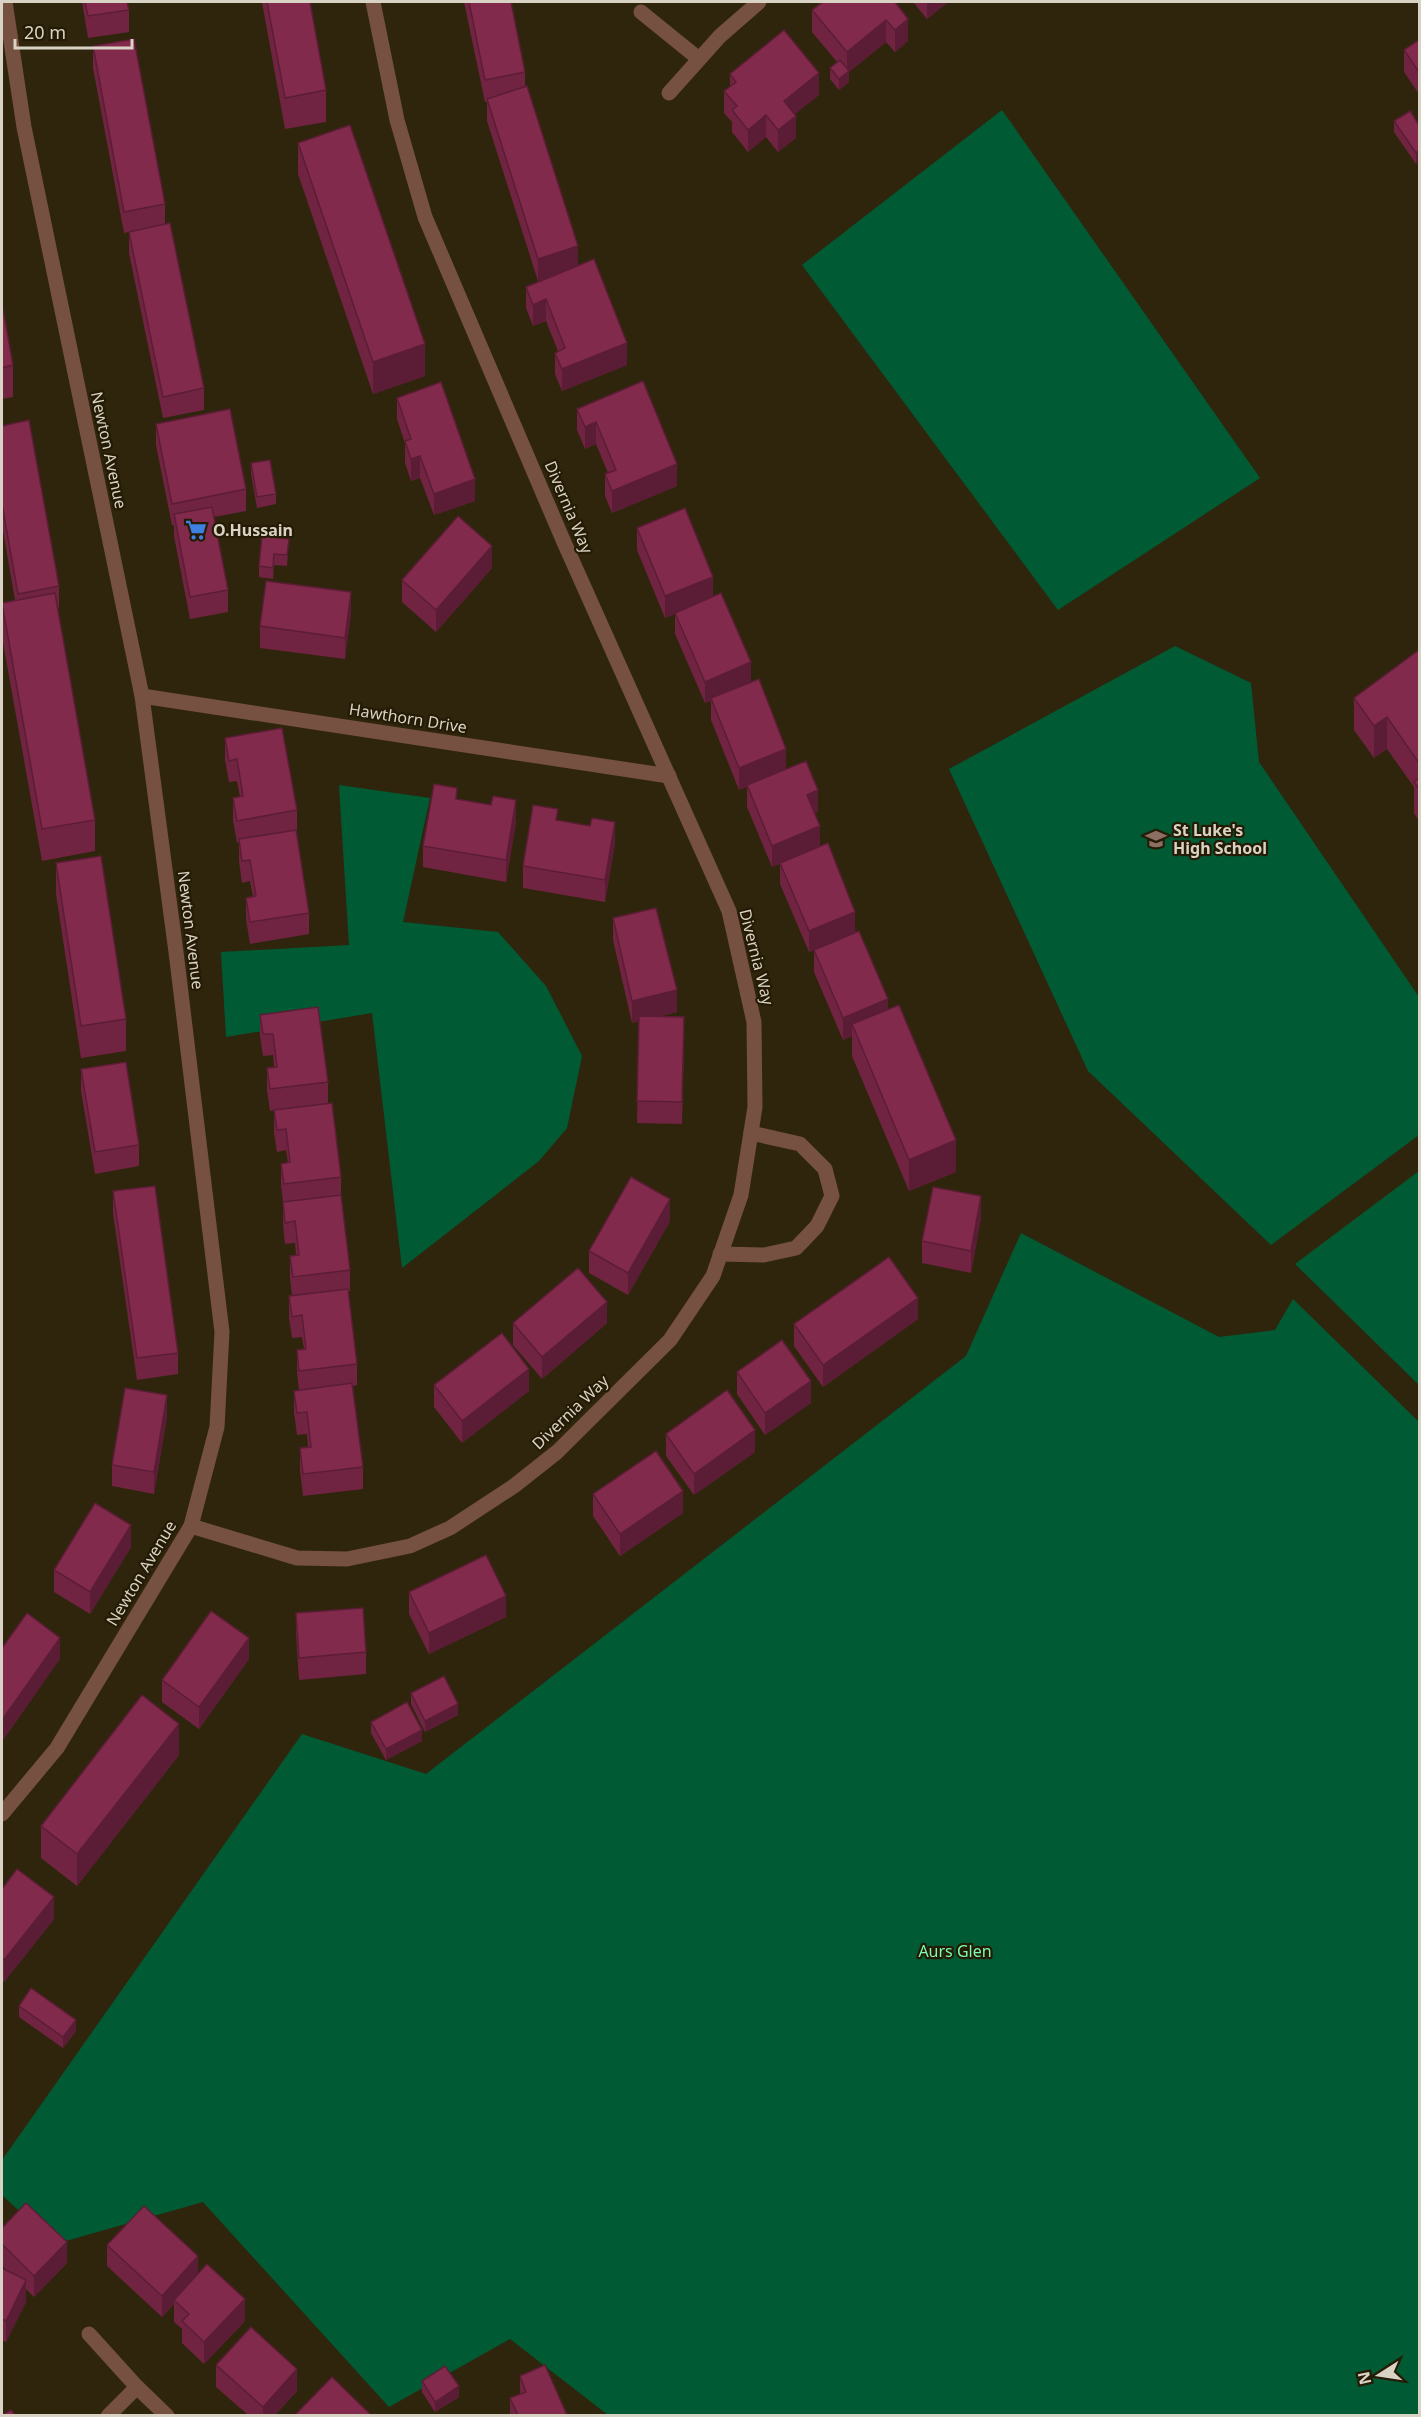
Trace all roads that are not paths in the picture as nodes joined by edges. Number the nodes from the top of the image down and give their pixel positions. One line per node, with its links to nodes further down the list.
1 (5, 2): 7 (street, Newton Avenue)
2 (373, 2): 8 (street, Divernia Way)
3 (759, 2): 5 (street)
4 (641, 12): 5 (street)
5 (699, 59): 6 (street)
6 (669, 93)
7 (142, 696): 8 (street, Hawthorn Drive); 11 (street, Newton Avenue)
8 (669, 776): 9 (street, Divernia Way)
9 (751, 1133): 10 (street, Divernia Way); 10 (street)
10 (720, 1254): 11 (street, Divernia Way)
11 (191, 1526): 12 (street, Newton Avenue)
12 (2, 1814)
13 (89, 2334): 14 (street)
14 (137, 2387): 15 (street); 16 (street)
15 (108, 2415)
16 (167, 2415)

